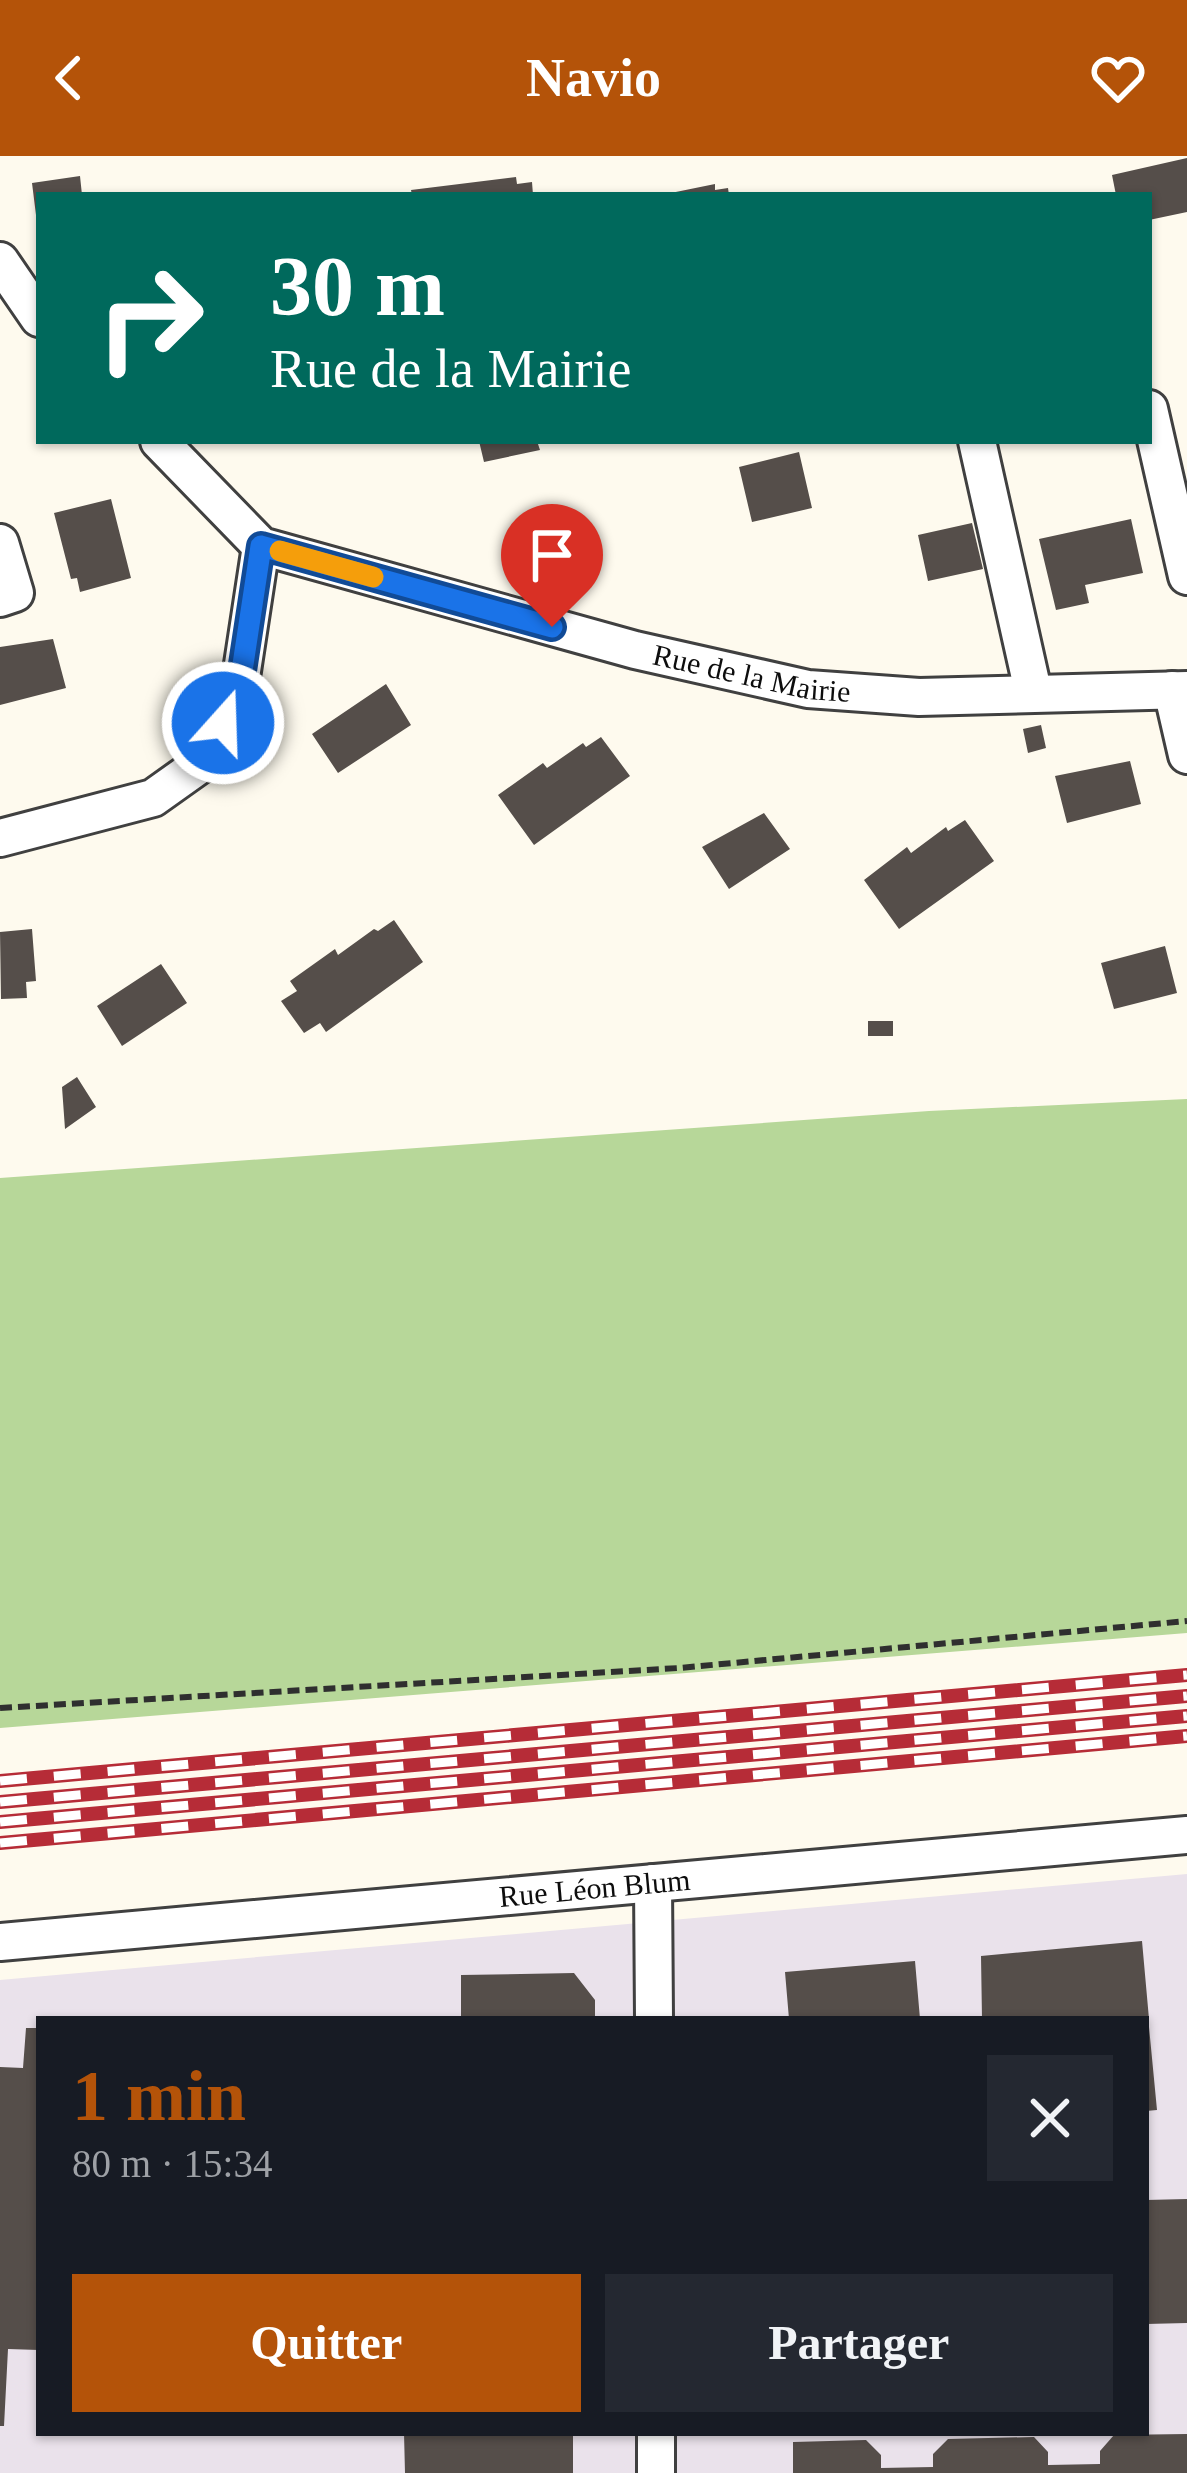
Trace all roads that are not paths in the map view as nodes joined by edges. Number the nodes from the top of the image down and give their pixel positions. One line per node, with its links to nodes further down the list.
1 (0, 261): 2 (street)
2 (36, 314)
3 (1152, 422): 8 (street)
4 (162, 444): 7 (street)
5 (978, 444): 11 (street)
6 (0, 544): 9 (street)
7 (261, 546): 11 (street, Rue de la Mairie); 13 (street)
8 (1187, 576)
9 (0, 598)
10 (1179, 690): 11 (street, Rue de la Mairie); 12 (street)
11 (1033, 691)
12 (1187, 755)
13 (0, 838)
14 (1187, 1835): 15 (street, Rue Léon Blum)
15 (653, 1883): 16 (street, Rue Léon Blum); 17 (street)
16 (0, 1942)
17 (654, 2016)
18 (656, 2436): 19 (street)
19 (656, 2473)

